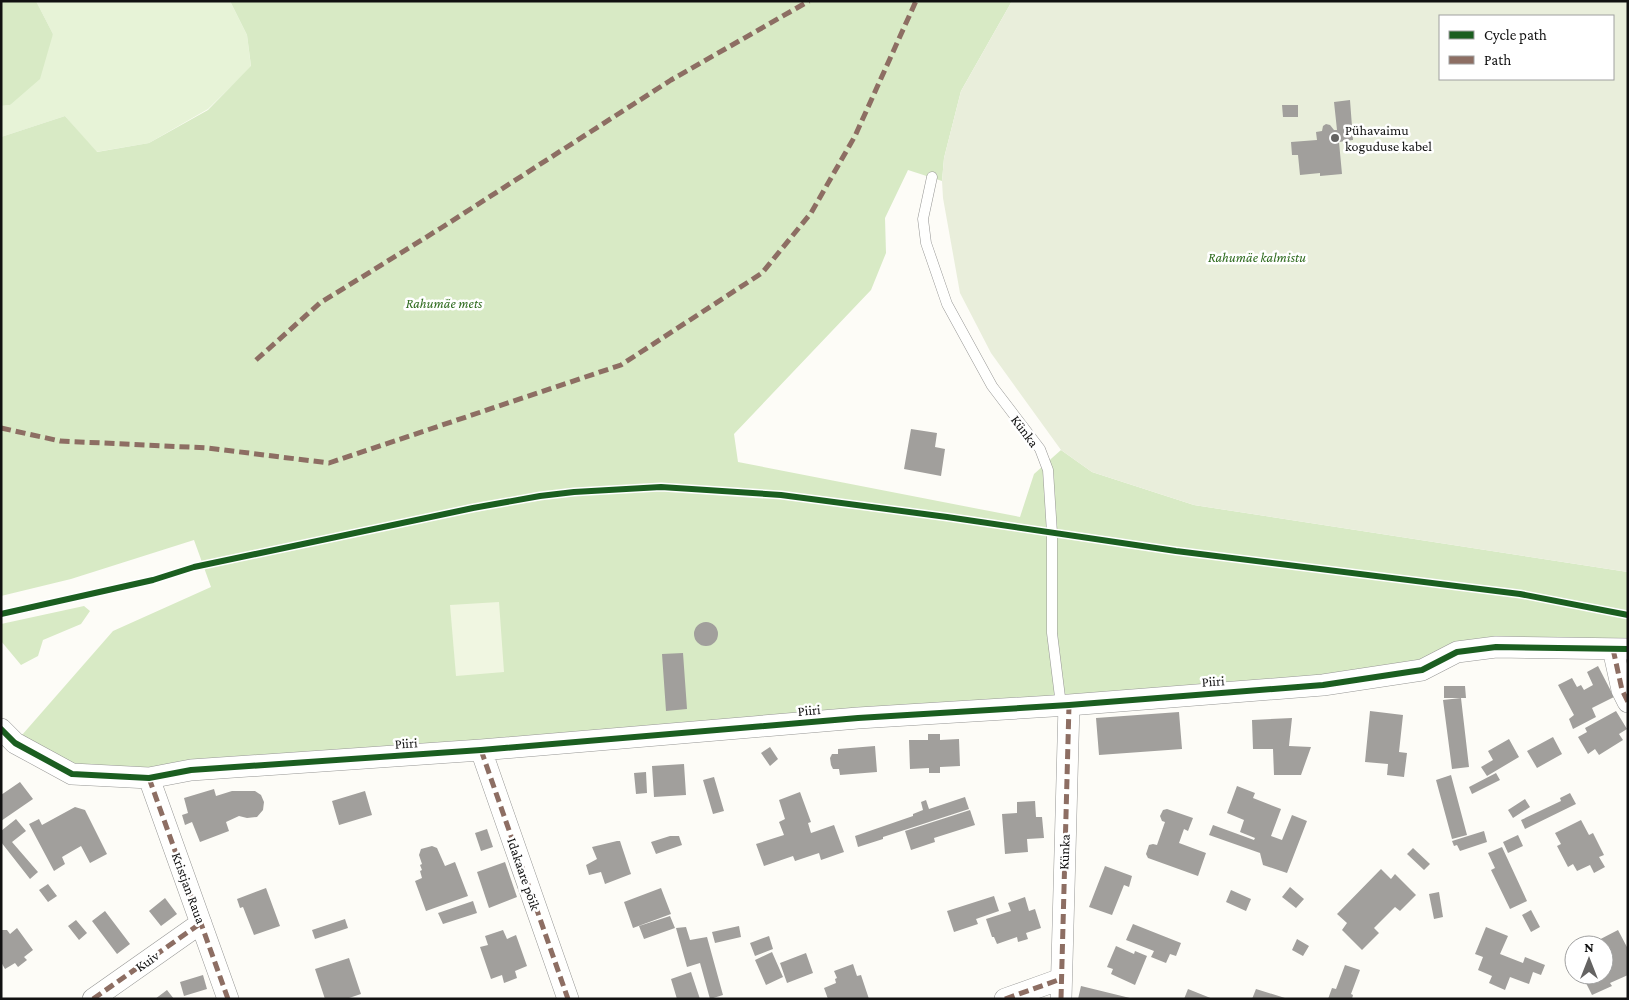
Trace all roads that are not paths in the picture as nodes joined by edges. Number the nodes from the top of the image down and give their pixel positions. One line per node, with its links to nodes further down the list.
1 (932, 177): 4 (lane, Künka)
2 (1620, 649): 3 (street); 4 (street, Piiri)
3 (1628, 702)
4 (1065, 704): 6 (street, Piiri); 9 (street, Künka)
5 (1, 729): 7 (street, Piiri)
6 (481, 750): 7 (street, Piiri); 12 (street, Idakaare põik)
7 (149, 778): 8 (street, Kristjan Raua)
8 (201, 924): 10 (street, Kuiv); 11 (street, Kristjan Raua)
9 (1061, 989): 13 (street)
10 (92, 999)
11 (228, 999)
12 (568, 999)
13 (1005, 999)

